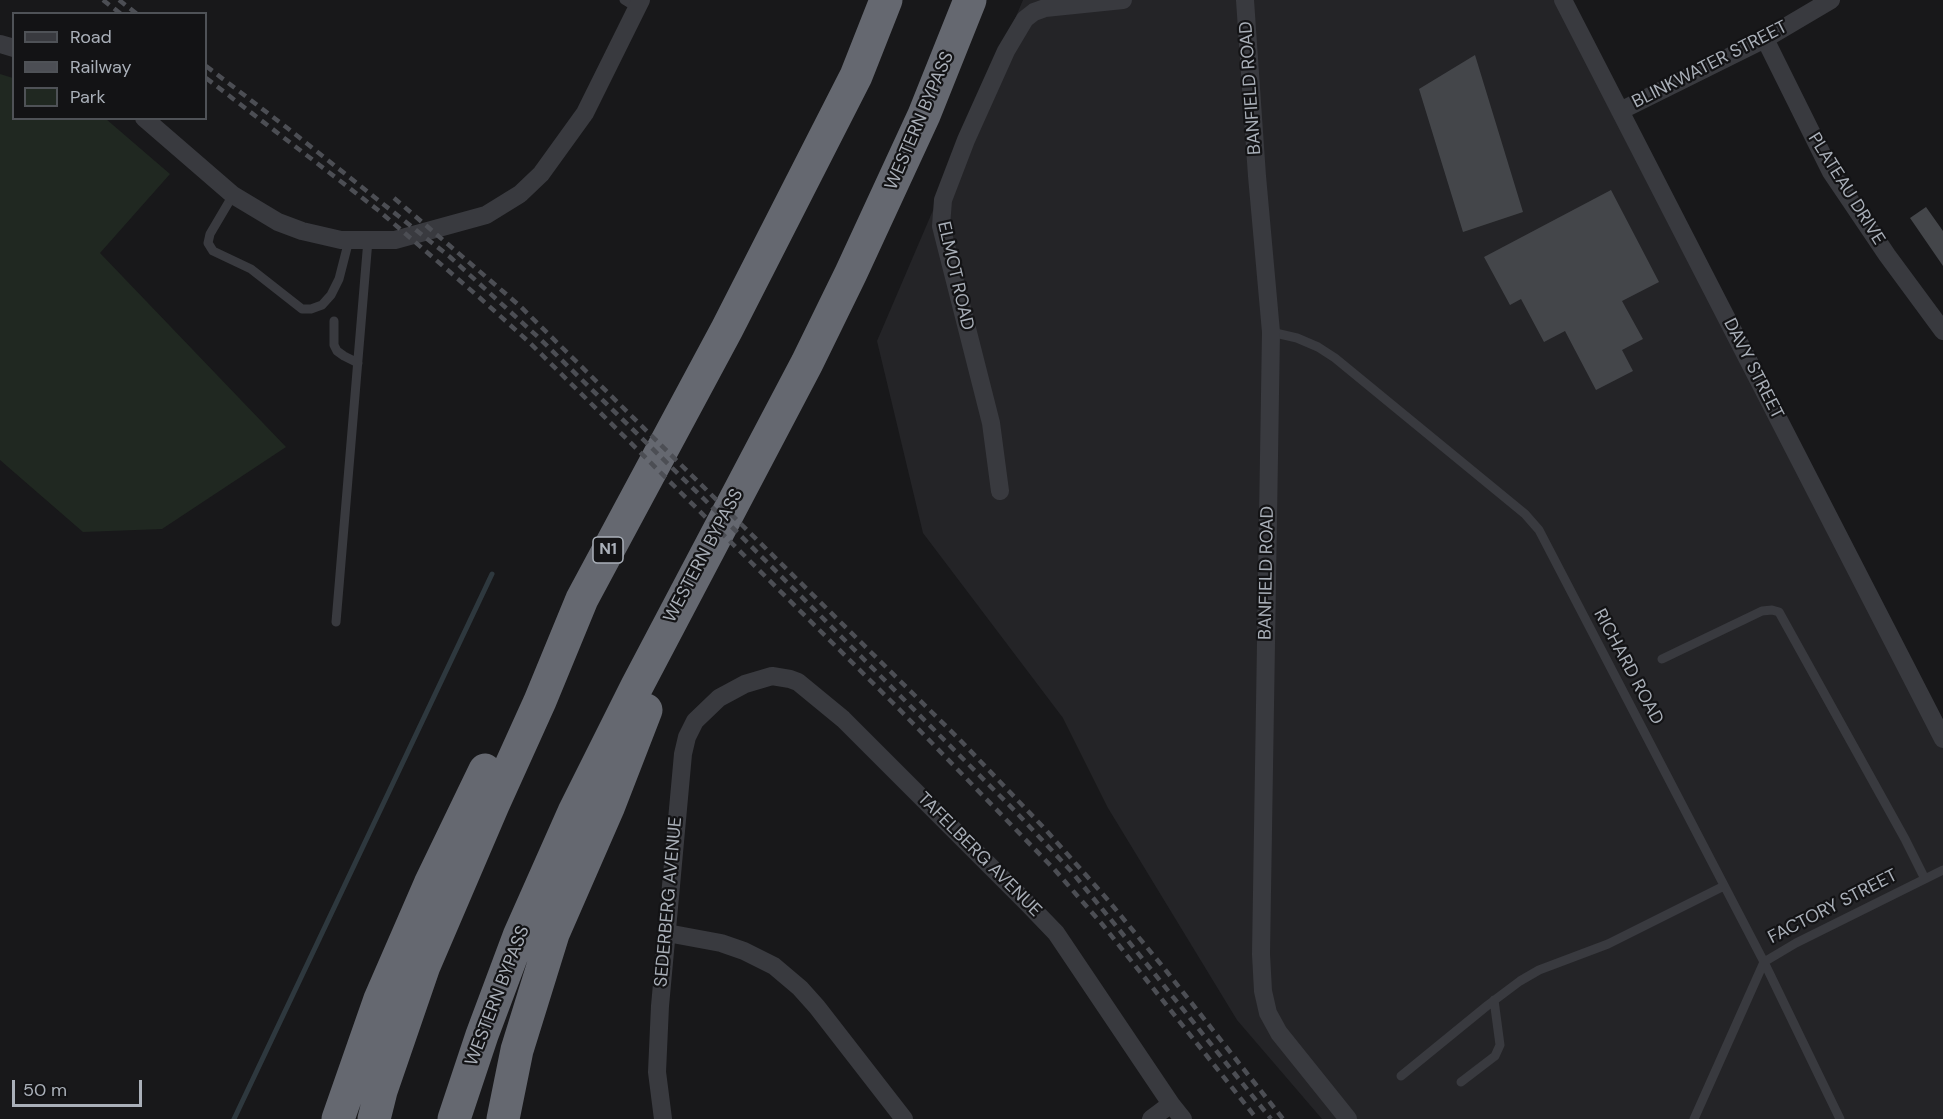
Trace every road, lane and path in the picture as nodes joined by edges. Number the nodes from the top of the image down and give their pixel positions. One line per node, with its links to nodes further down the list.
1 (886, 0): 20 (highway, N1)
2 (970, 0): 19 (highway, WESTERN BYPASS)
3 (1123, 0): 18 (street, ELMOT ROAD)
4 (1245, 0): 16 (street, BANFIELD ROAD)
5 (1563, 0): 9 (street, DAVY STREET)
6 (1831, 0): 8 (street, BLINKWATER STREET)
7 (634, 3): 13 (street)
8 (1765, 39): 9 (street, BLINKWATER STREET); 15 (street, PLATEAU DRIVE)
9 (1620, 111): 24 (street, DAVY STREET)
10 (146, 120): 11 (street)
11 (233, 195): 12 (street); 12 (lane)
12 (350, 240): 13 (street)
13 (368, 240): 17 (lane)
14 (334, 321): 17 (lane)
15 (1943, 331)
16 (1271, 332): 27 (lane, RICHARD ROAD); 42 (street, BANFIELD ROAD)
17 (358, 363): 21 (lane)
18 (1000, 490)
19 (709, 546): 36 (highway, WESTERN BYPASS); 37 (highway)
20 (582, 599): 34 (highway); 35 (highway, N1)
21 (336, 622)
22 (1662, 659): 26 (lane)
23 (719, 698): 28 (street, SEDERBERG AVENUE); 33 (street, TAFELBERG AVENUE)
24 (1943, 739)
25 (1943, 870): 26 (lane, FACTORY STREET)
26 (1925, 879): 29 (lane, FACTORY STREET)
27 (1724, 886): 29 (lane, RICHARD ROAD); 30 (lane)
28 (667, 933): 38 (street, SEDERBERG AVENUE); 39 (street)
29 (1764, 962): 43 (lane, FACTORY STREET); 44 (lane, RICHARD ROAD)
30 (1494, 1000): 31 (lane); 32 (lane)
31 (1401, 1076)
32 (1461, 1082)
33 (1171, 1104): 40 (street); 41 (street, TAFELBERG AVENUE)
34 (338, 1119)
35 (374, 1119)
36 (454, 1119)
37 (503, 1119)
38 (663, 1119)
39 (904, 1119)
40 (1151, 1119)
41 (1183, 1119)
42 (1348, 1119)
43 (1694, 1119)
44 (1840, 1119)

